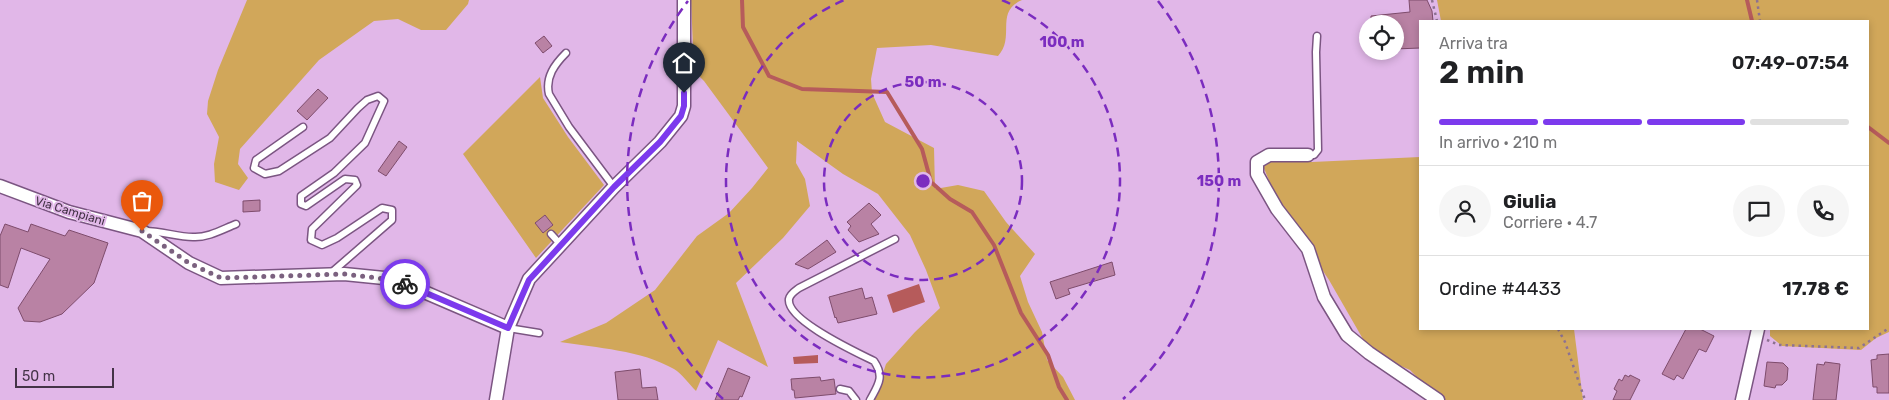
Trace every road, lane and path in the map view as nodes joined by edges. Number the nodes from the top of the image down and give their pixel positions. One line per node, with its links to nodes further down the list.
1 (684, 0): 11 (street)
2 (1432, 0): 4 (path)
3 (1757, 0): 5 (path)
4 (1437, 20)
5 (1760, 20)
6 (1317, 36): 9 (lane)
7 (566, 53): 11 (lane)
8 (304, 127): 17 (lane)
9 (1308, 155): 27 (street)
10 (0, 186): 13 (street, Via Campiani)
11 (614, 187): 16 (street)
12 (236, 224): 13 (lane)
13 (142, 231): 17 (street, Via Campiani)
14 (551, 234): 16 (lane)
15 (896, 239): 26 (lane)
16 (561, 244): 18 (street)
17 (330, 274): 18 (street, Via Campiani)
18 (508, 328): 21 (lane); 24 (street)
19 (1889, 328): 22 (path)
20 (1559, 330): 28 (path)
21 (539, 332)
22 (1758, 332): 29 (street)
23 (840, 389): 25 (lane)
24 (496, 400)
25 (856, 400)
26 (870, 400)
27 (1438, 400)
28 (1585, 400)
29 (1742, 400)

